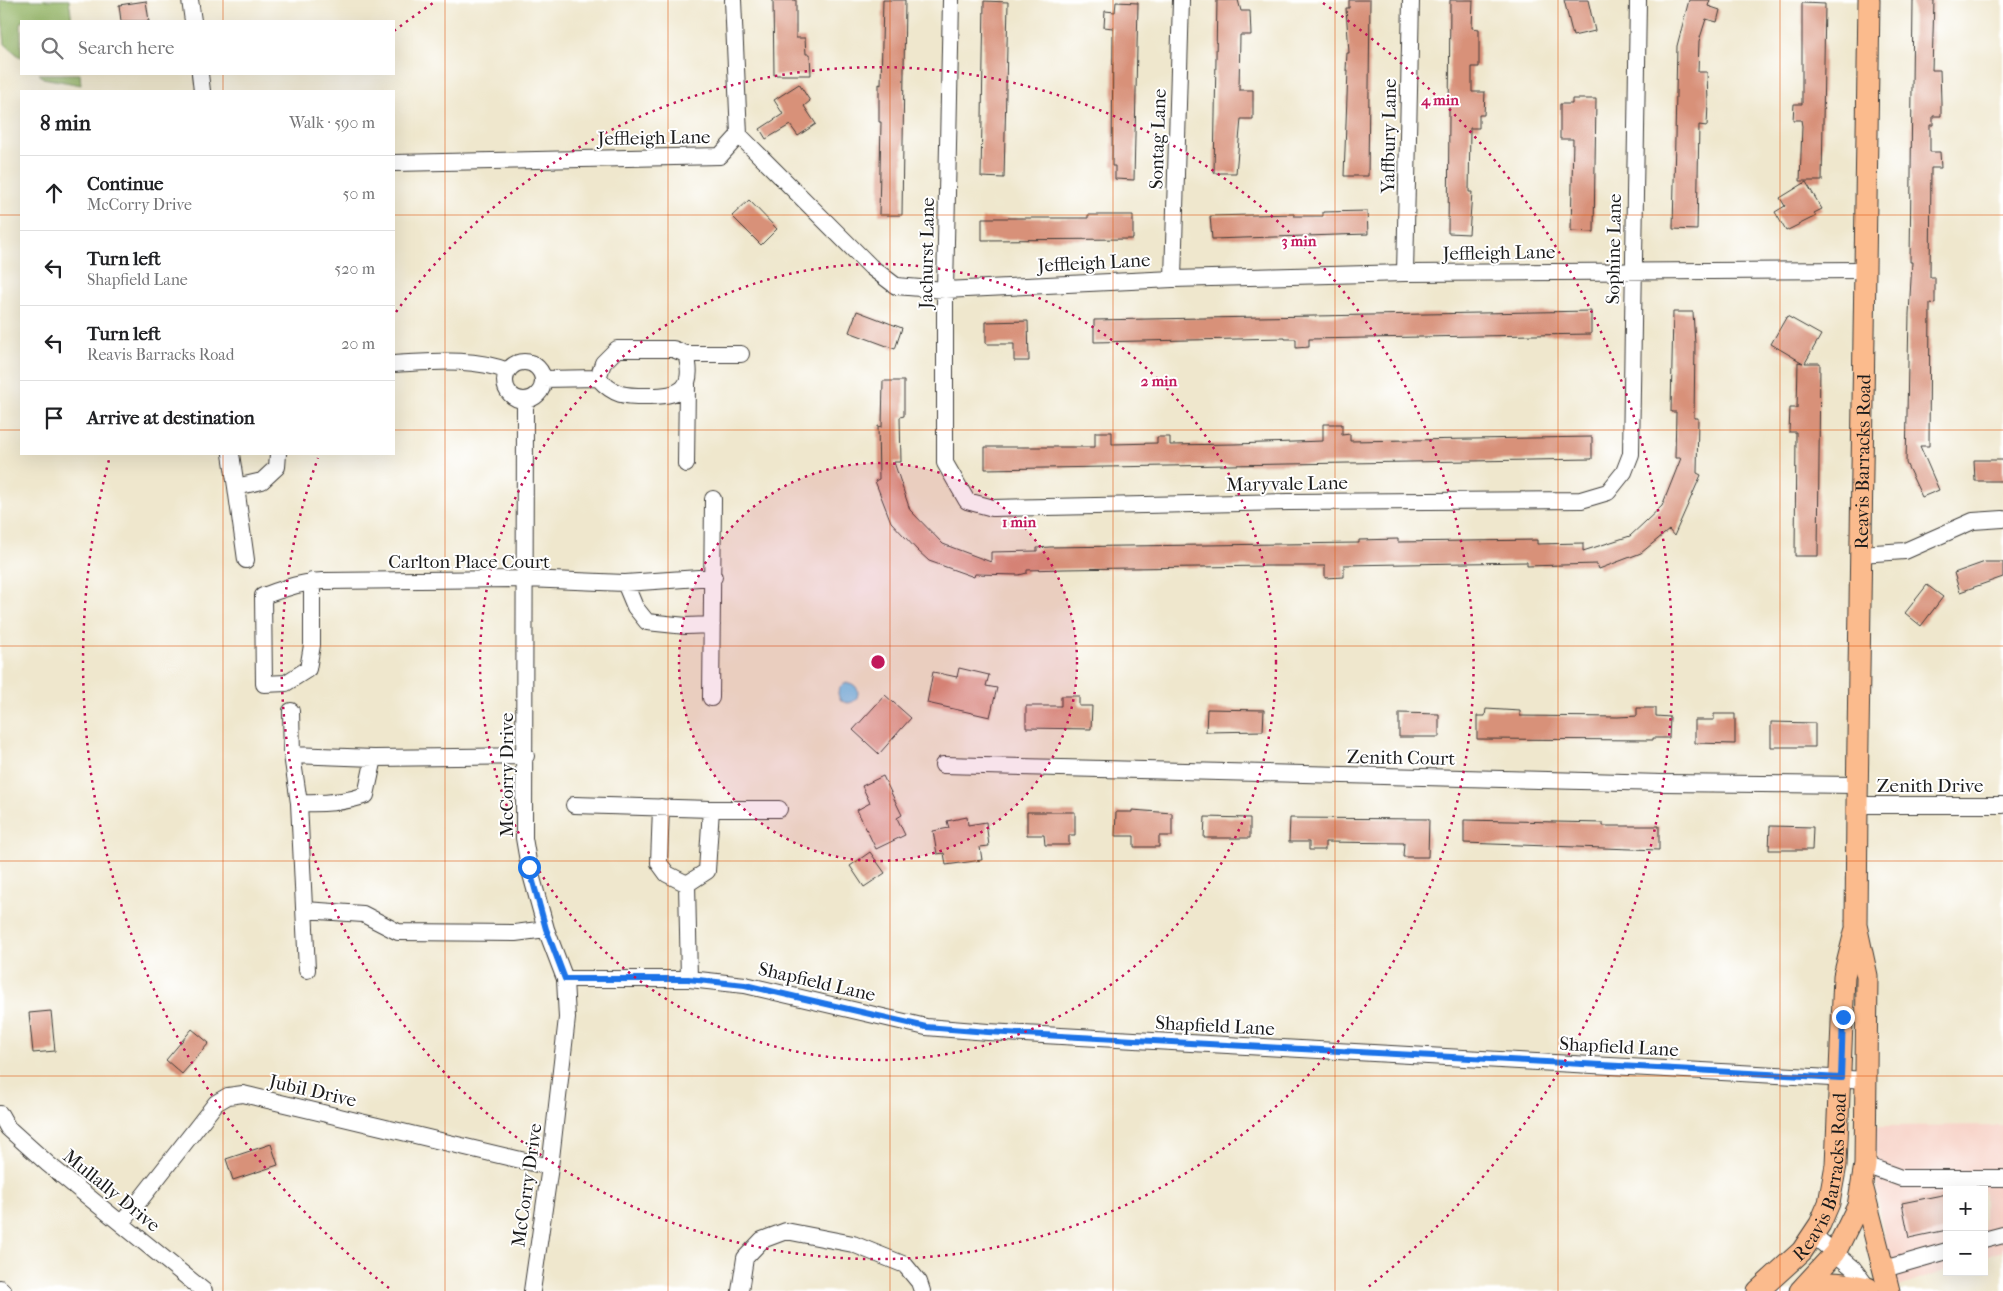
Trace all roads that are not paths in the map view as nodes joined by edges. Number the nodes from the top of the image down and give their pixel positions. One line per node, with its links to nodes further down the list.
1 (190, 0): 8 (street)
2 (732, 0): 11 (street)
3 (951, 0): 17 (street, Jachurst Lane)
4 (1180, 0): 16 (street, Sontag Lane)
5 (1412, 0): 15 (street, Yaffbury Lane)
6 (1638, 0): 14 (street, Sophine Lane)
7 (1868, 0): 13 (main road, Reavis Barracks Road)
8 (193, 20)
9 (200, 75): 10 (street)
10 (202, 90)
11 (739, 136): 12 (street, Jeffleigh Lane); 17 (street, Jeffleigh Lane)
12 (395, 162)
13 (1865, 270): 14 (street, Jeffleigh Lane); 34 (main road, Reavis Barracks Road)
14 (1632, 271): 15 (street, Jeffleigh Lane); 30 (street, Sophine Lane)
15 (1405, 273): 16 (street, Jeffleigh Lane)
16 (1173, 279): 17 (street, Jeffleigh Lane)
17 (945, 290): 32 (street, Jachurst Lane)
18 (686, 354): 19 (street); 22 (street); 24 (street)
19 (741, 354)
20 (395, 364): 21 (street)
21 (508, 371): 23 (street); 25 (street)
22 (598, 378): 23 (street); 24 (street)
23 (543, 380): 25 (street)
24 (687, 384): 28 (street)
25 (525, 400): 37 (street, McCorry Drive)
26 (231, 455): 29 (street)
27 (278, 455): 29 (street)
28 (686, 464)
29 (236, 487): 35 (street)
30 (1608, 492): 32 (street, Maryvale Lane)
31 (713, 499): 36 (street)
32 (967, 501)
33 (2003, 519): 34 (street)
34 (1860, 554): 47 (main road, Reavis Barracks Road)
35 (246, 560)
36 (714, 577): 39 (street, Carlton Place Court); 40 (street)
37 (526, 579): 38 (street, Carlton Place Court); 39 (street, Carlton Place Court); 44 (street, McCorry Drive)
38 (312, 581): 38 (street, Carlton Place Court)
39 (625, 583): 40 (street)
40 (712, 625): 41 (street)
41 (711, 698)
42 (291, 711): 43 (street)
43 (292, 755): 45 (street); 48 (street)
44 (526, 756): 45 (street); 57 (street, McCorry Drive)
45 (374, 758): 48 (street)
46 (943, 765): 47 (street, Zenith Court)
47 (1857, 795): 50 (street, Zenith Drive); 56 (main road, Reavis Barracks Road)
48 (299, 803): 55 (street)
49 (574, 805): 51 (street)
50 (2003, 805)
51 (661, 807): 52 (street); 54 (street)
52 (711, 809): 53 (street); 54 (street)
53 (779, 809)
54 (687, 884): 60 (street)
55 (305, 910): 57 (street); 58 (street)
56 (1856, 925): 61 (main road, Reavis Barracks Road); 62 (main road, Reavis Barracks Road)
57 (546, 929): 59 (street, McCorry Drive)
58 (307, 970)
59 (565, 979): 60 (street, Shapfield Lane); 65 (street, McCorry Drive)
60 (688, 979): 61 (street, Shapfield Lane)
61 (1841, 1078): 62 (street, Shapfield Lane); 69 (main road, Reavis Barracks Road)
62 (1867, 1080): 64 (main road, Reavis Barracks Road)
63 (0, 1114): 68 (street, Mullally Drive)
64 (1865, 1165): 66 (street); 67 (main road, Reavis Barracks Road)
65 (550, 1167): 68 (street, Jubil Drive); 80 (street, McCorry Drive)
66 (2003, 1178)
67 (1862, 1187): 73 (main road, Reavis Barracks Road); 74 (main road)
68 (122, 1223): 79 (street, Mullally Drive)
69 (1813, 1235): 73 (street); 83 (main road, Reavis Barracks Road)
70 (2003, 1235): 71 (street)
71 (1988, 1239)
72 (1943, 1252): 74 (street)
73 (1835, 1253): 76 (main road, Reavis Barracks Road); 77 (street)
74 (1884, 1269): 84 (main road)
75 (0, 1288): 78 (street)
76 (1803, 1288): 77 (main road)
77 (1869, 1290)
78 (3, 1291)
79 (204, 1291)
80 (532, 1291)
81 (740, 1291): 82 (street)
82 (922, 1291)
83 (1758, 1291)
84 (1889, 1291)

